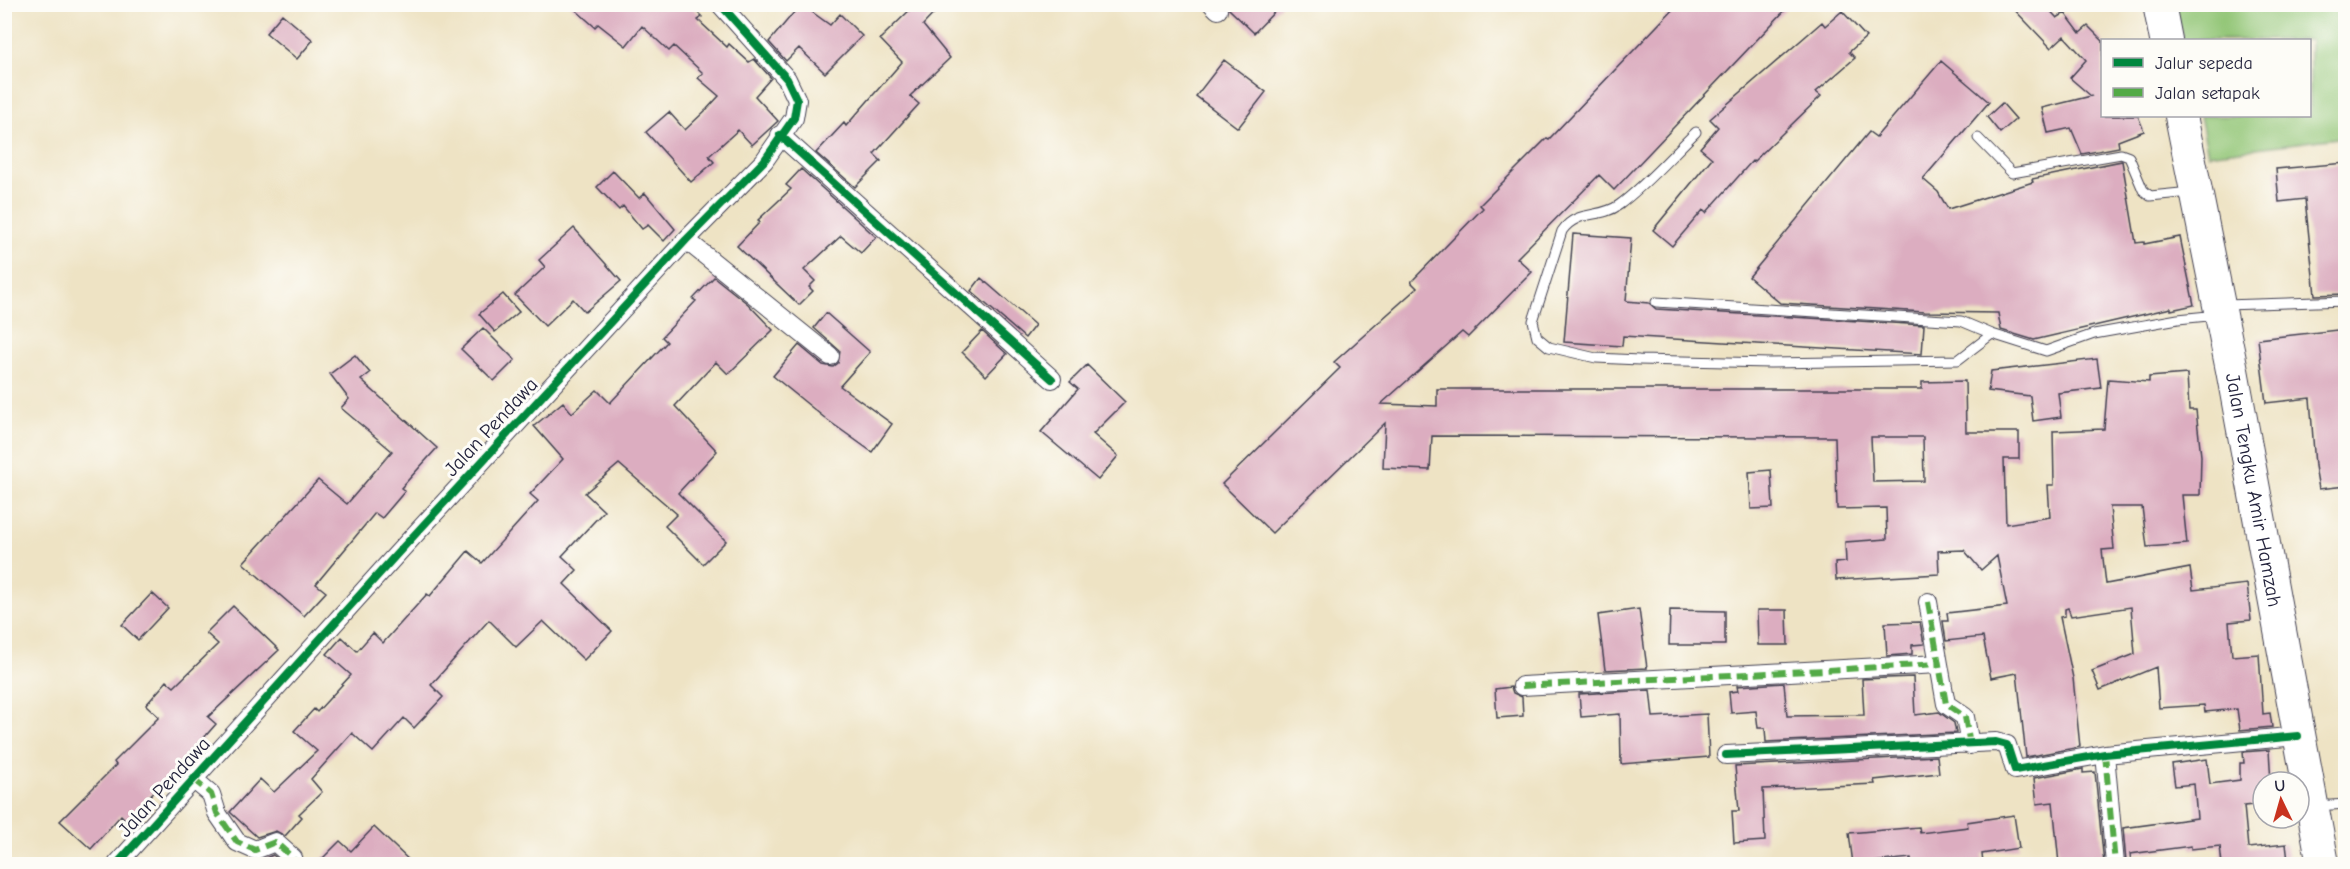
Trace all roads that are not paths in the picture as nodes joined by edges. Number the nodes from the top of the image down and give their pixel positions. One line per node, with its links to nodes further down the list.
1 (720, 4): 6 (street, Jalan Pendawa)
2 (2158, 4): 3 (highway)
3 (2166, 39)
4 (2181, 117): 8 (highway, Jalan Tengku Amir Hamzah)
5 (1696, 132): 13 (lane)
6 (780, 135): 9 (street, Jalan Pendawa); 15 (street)
7 (1978, 138): 8 (lane)
8 (2196, 192): 12 (highway, Jalan Tengku Amir Hamzah)
9 (686, 240): 14 (street); 23 (street, Jalan Pendawa)
10 (2346, 301): 12 (lane)
11 (1656, 302): 13 (lane)
12 (2220, 310): 13 (lane); 19 (highway, Jalan Tengku Amir Hamzah)
13 (1992, 334)
14 (830, 356)
15 (1052, 379)
16 (1928, 602): 17 (street)
17 (1939, 664): 18 (street); 20 (street)
18 (1522, 686)
19 (2298, 736): 21 (street); 25 (highway, Jalan Tengku Amir Hamzah)
20 (1970, 745): 21 (street); 22 (street)
21 (2105, 754): 28 (street)
22 (1726, 755)
23 (193, 779): 26 (street, Jalan Pendawa); 27 (street)
24 (2346, 804): 25 (lane)
25 (2312, 806): 29 (highway, Jalan Tengku Amir Hamzah)
26 (117, 864)
27 (296, 864)
28 (2115, 864)
29 (2323, 864)

